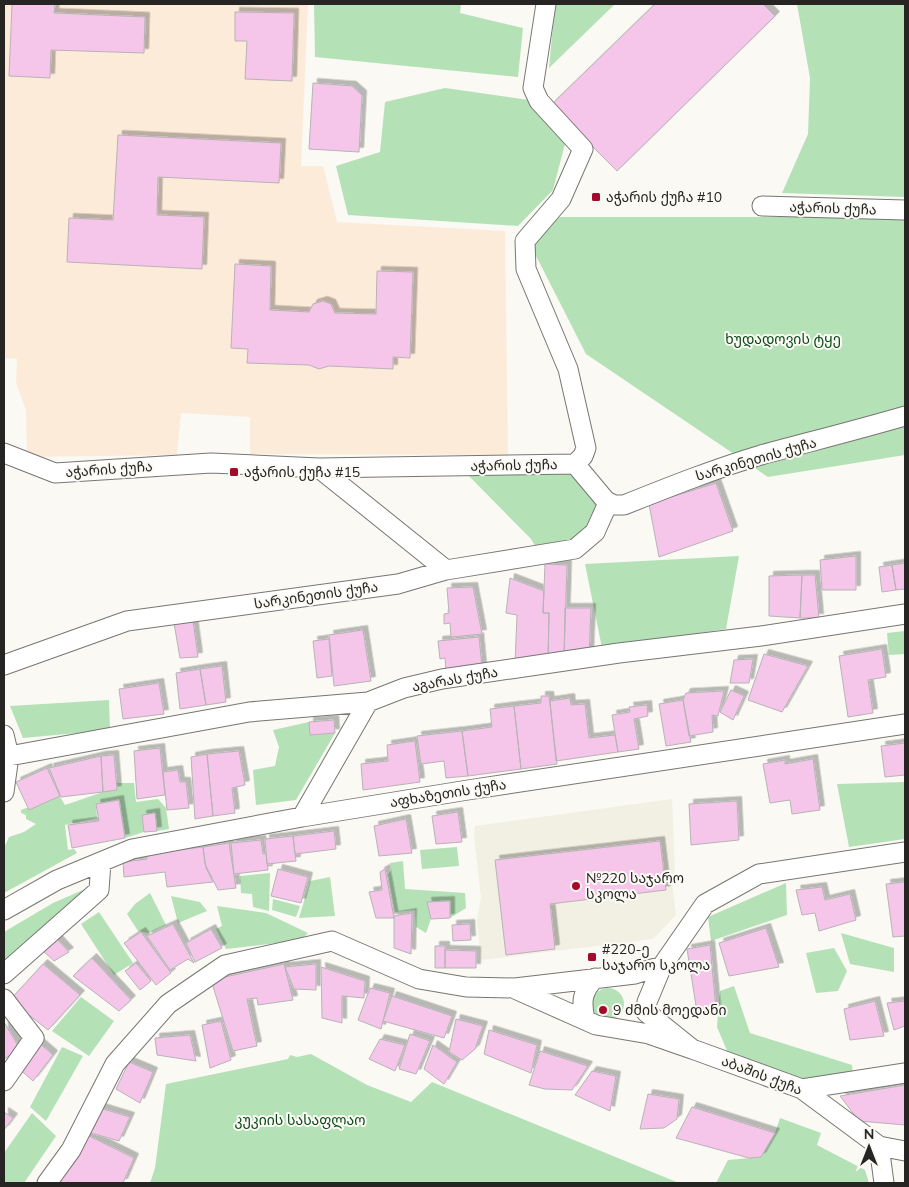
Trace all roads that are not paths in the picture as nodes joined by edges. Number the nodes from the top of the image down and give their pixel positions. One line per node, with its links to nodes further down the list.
1 (546, 4): 6 (street, აჭარის ქუჩა)
2 (762, 206): 3 (street, აჭარის ქუჩა)
3 (905, 210)
4 (905, 416): 8 (street, სარკინეთის ქუჩა)
5 (4, 453): 7 (street, აჭარის ქუჩა)
6 (575, 464): 7 (street, აჭარის ქუჩა); 8 (street)
7 (319, 468): 9 (street)
8 (608, 503): 9 (street, სარკინეთის ქუჩა)
9 (446, 570): 11 (street, სარკინეთის ქუჩა)
10 (905, 614): 12 (street, აგარას ქუჩა)
11 (4, 665)
12 (368, 702): 15 (street, აგარას ქუჩა); 17 (street)
13 (905, 724): 17 (street, აფხაზეთის ქუჩა)
14 (4, 735): 15 (street)
15 (9, 756): 16 (street)
16 (4, 792)
17 (302, 817): 19 (street, აფხაზეთის ქუჩა)
18 (905, 852): 21 (street)
19 (102, 862): 20 (street, აფხაზეთის ქუჩა); 22 (street)
20 (4, 910)
21 (662, 966): 23 (street); 27 (street)
22 (4, 974)
23 (620, 976): 24 (street); 27 (street)
24 (595, 978): 25 (street); 28 (street)
25 (515, 988): 28 (street); 36 (street)
26 (4, 999): 32 (street)
27 (646, 1007): 29 (street); 30 (street, აბაშის ქუჩა)
28 (585, 1019): 29 (street)
29 (631, 1031): 30 (street, აბაშის ქუჩა)
30 (692, 1049): 33 (street, აბაშის ქუჩა)
31 (905, 1072): 33 (street)
32 (4, 1081)
33 (802, 1090): 34 (street, აბაშის ქუჩა)
34 (879, 1146): 35 (street, აბაშის ქუჩა); 37 (street)
35 (905, 1151)
36 (47, 1183)
37 (884, 1183)

